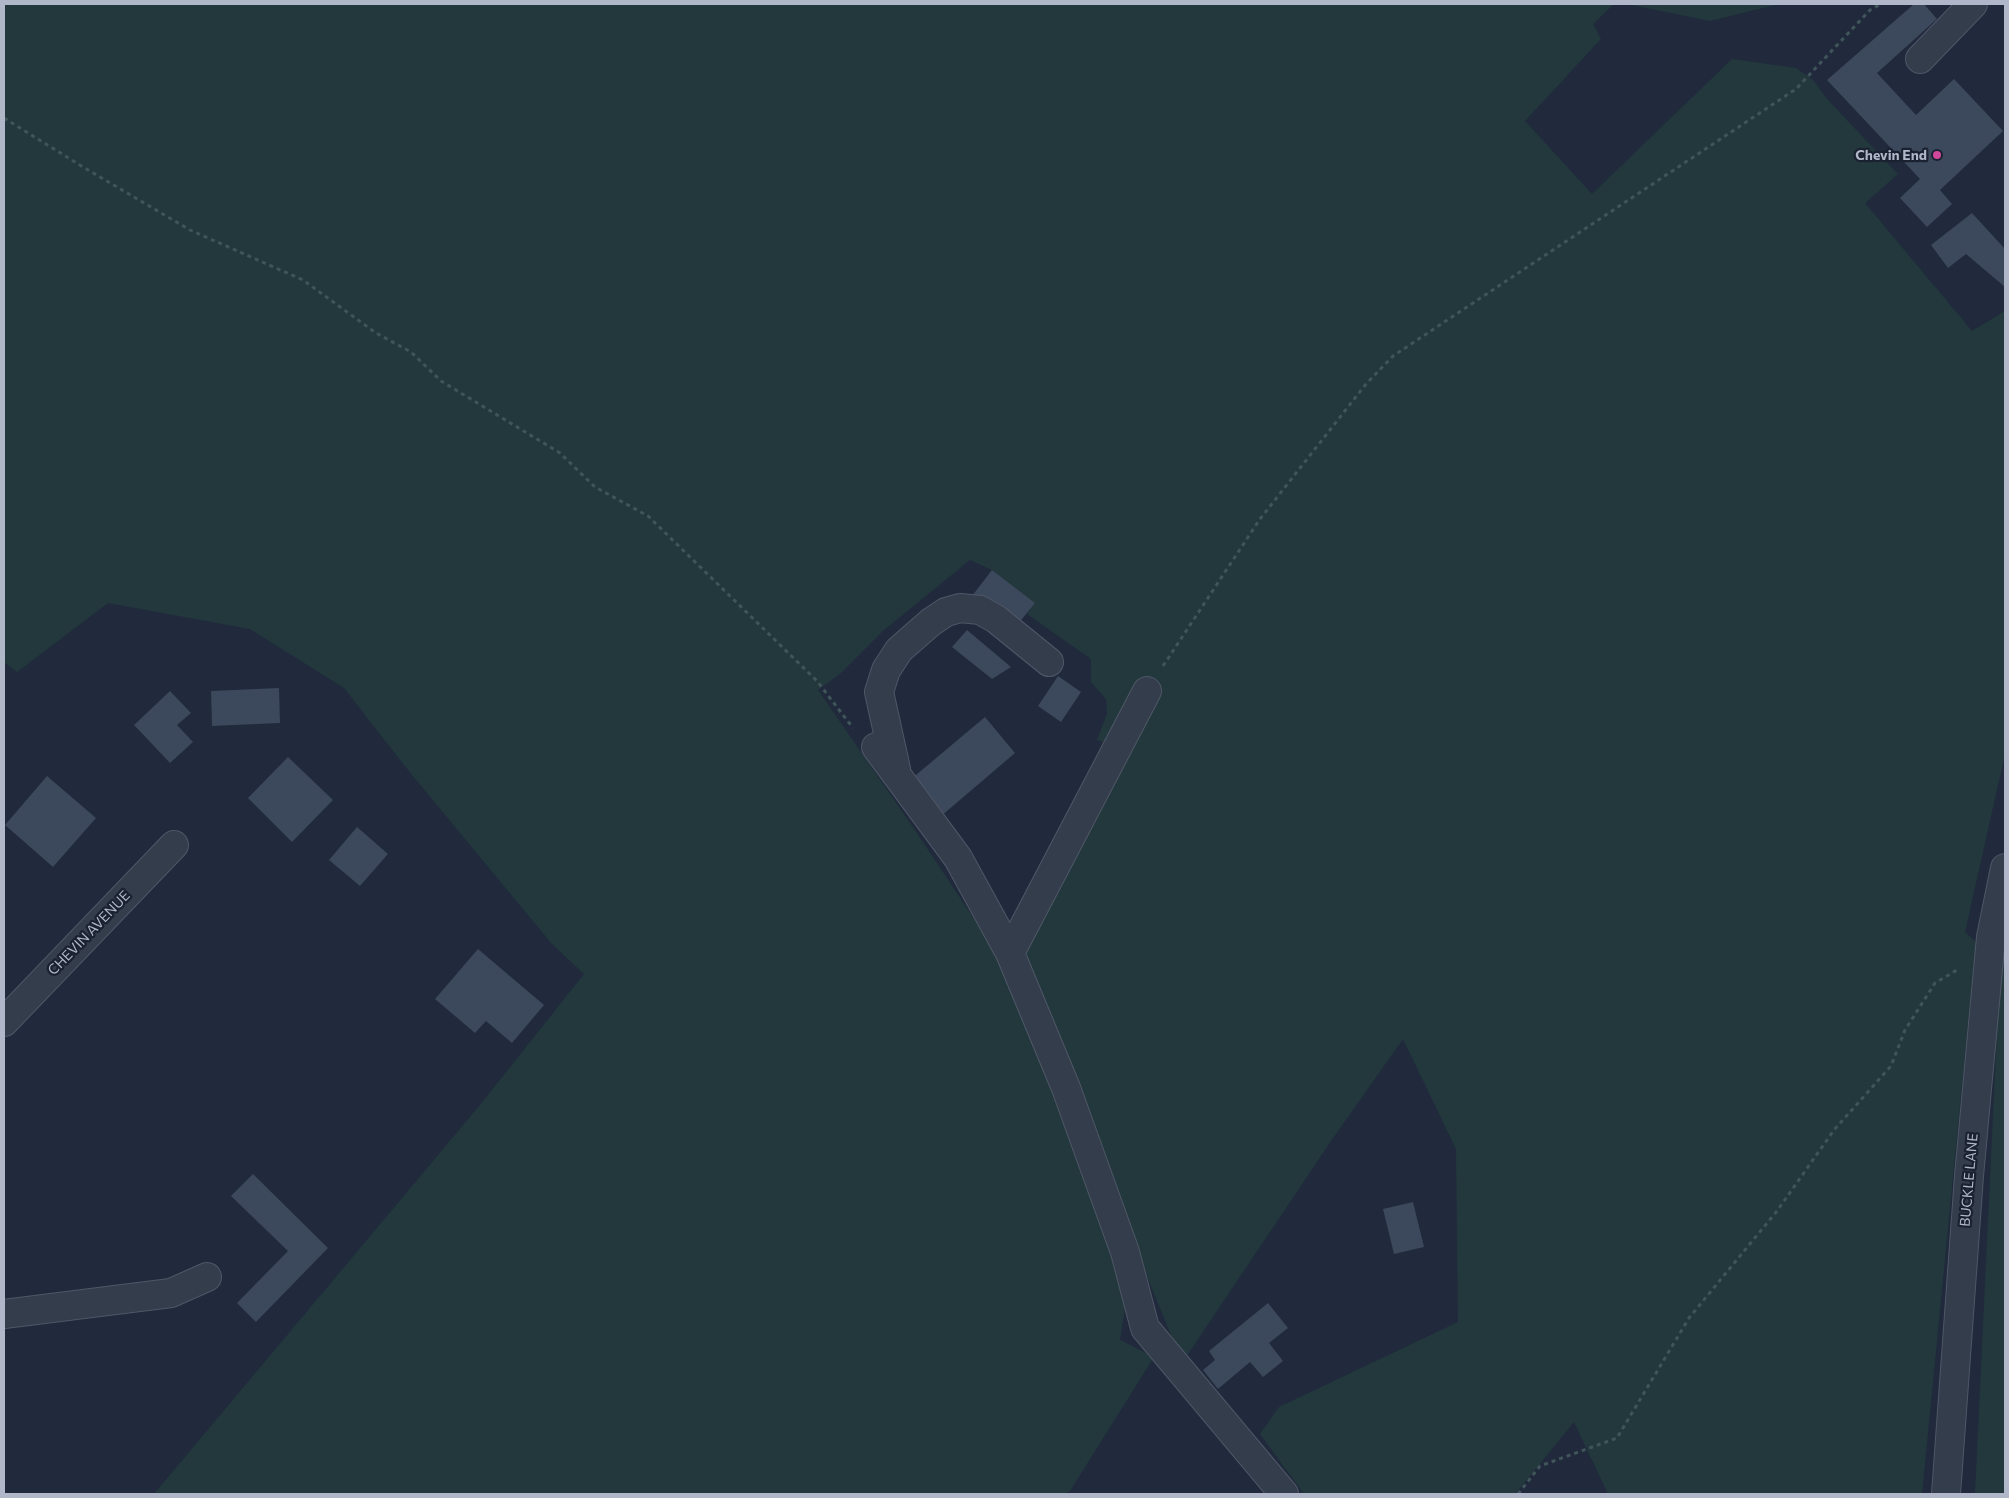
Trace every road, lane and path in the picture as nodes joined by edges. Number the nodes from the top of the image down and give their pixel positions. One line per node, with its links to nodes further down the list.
1 (1881, 4): 6 (path)
2 (1973, 4): 3 (street)
3 (1920, 59)
4 (4, 118): 7 (path)
5 (1049, 662): 9 (street)
6 (1147, 691): 12 (street)
7 (855, 730)
8 (876, 747): 9 (street)
9 (898, 778): 12 (street)
10 (174, 845): 14 (street, CHEVIN AVENUE)
11 (2005, 868): 19 (street, BUCKLE LANE)
12 (1010, 953): 17 (street)
13 (1936, 983): 18 (path)
14 (4, 1022)
15 (207, 1278): 16 (street)
16 (4, 1314)
17 (1284, 1494)
18 (1518, 1494)
19 (1946, 1494)

